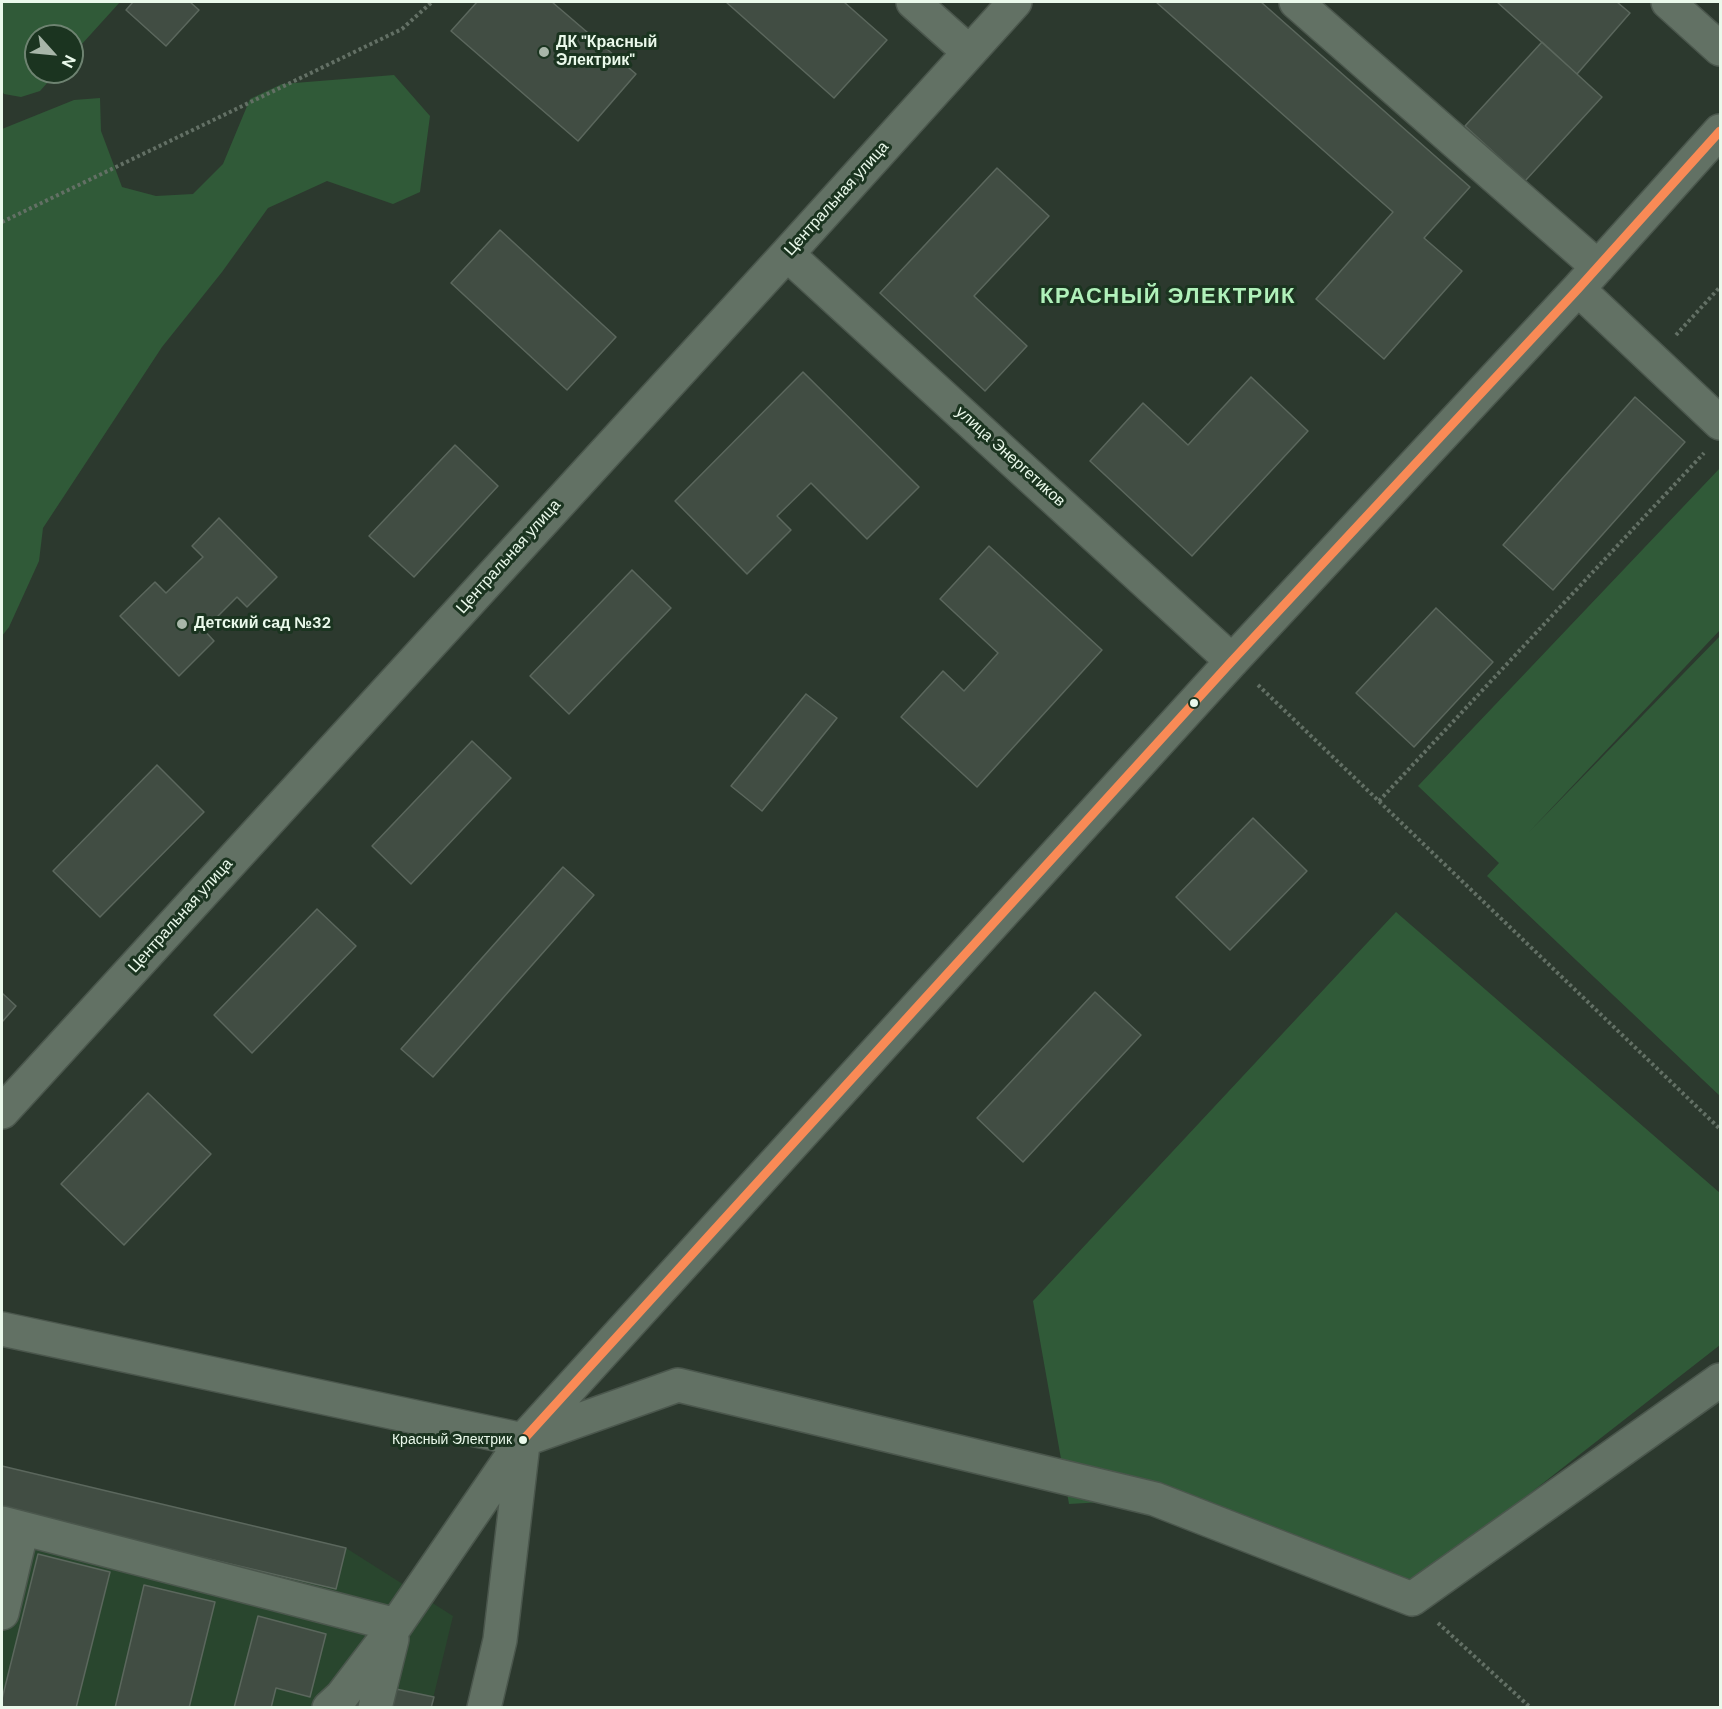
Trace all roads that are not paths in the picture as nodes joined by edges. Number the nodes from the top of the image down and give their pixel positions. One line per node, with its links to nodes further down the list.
1 (913, 2): 6 (street)
2 (1016, 2): 6 (street, Центральная улица)
3 (1296, 2): 9 (street)
4 (1668, 2): 5 (street)
5 (1720, 49)
6 (969, 52): 8 (street, Центральная улица)
7 (1720, 131): 9 (street)
8 (787, 254): 11 (street, улица Энергетиков); 12 (street, Центральная улица)
9 (1588, 278): 10 (street); 11 (street)
10 (1720, 423)
11 (1232, 660): 15 (street)
12 (2, 1112)
13 (2, 1329): 15 (street)
14 (1720, 1380): 15 (street)
15 (523, 1440): 18 (street); 21 (street)
16 (12, 1526): 17 (street); 18 (street)
17 (2, 1613)
18 (396, 1625): 19 (street); 20 (street)
19 (329, 1707)
20 (375, 1707)
21 (484, 1707)

